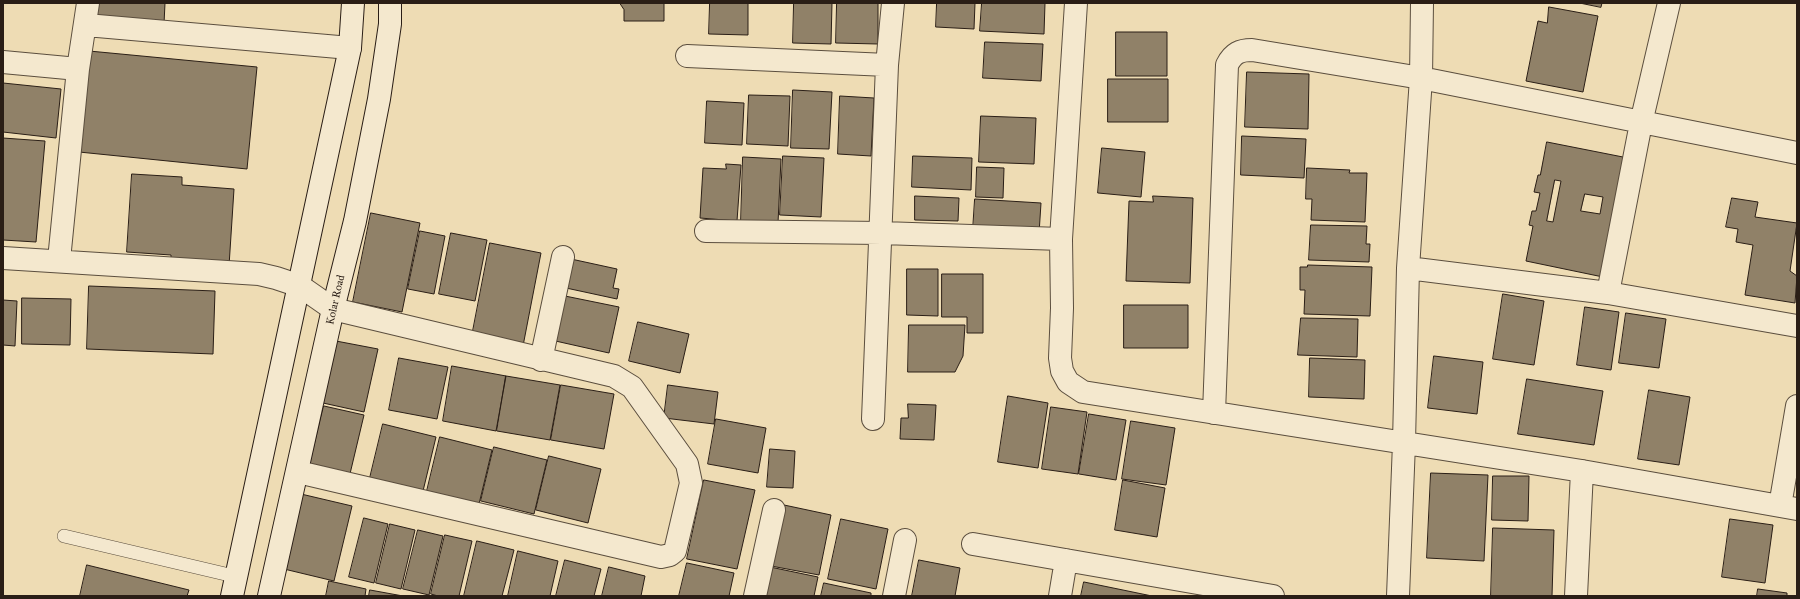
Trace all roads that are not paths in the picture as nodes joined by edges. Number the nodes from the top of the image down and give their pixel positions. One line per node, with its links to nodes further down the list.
1 (88, 3): 8 (street)
2 (353, 3): 9 (street)
3 (390, 3): 26 (street, Kolar Road)
4 (893, 3): 12 (street)
5 (1076, 3): 19 (street)
6 (1422, 3): 14 (street)
7 (1669, 3): 15 (street)
8 (86, 25): 9 (street); 13 (street)
9 (350, 48): 24 (street)
10 (687, 56): 12 (street)
11 (3, 62): 13 (street)
12 (887, 65): 18 (street)
13 (78, 69): 22 (street)
14 (1421, 78): 15 (street); 23 (street); 30 (street)
15 (1641, 123): 16 (street); 25 (street)
16 (1797, 153)
17 (706, 231): 18 (street)
18 (882, 233): 19 (street); 31 (street)
19 (1061, 239): 30 (street)
20 (563, 257): 28 (street)
21 (3, 258): 22 (street)
22 (59, 260): 24 (street)
23 (1408, 268): 25 (street); 32 (street)
24 (300, 286): 26 (street); 41 (street)
25 (1608, 293): 27 (street)
26 (333, 309): 28 (street); 34 (street, Kolar Road)
27 (1797, 326)
28 (541, 360): 34 (street)
29 (1797, 406): 35 (street)
30 (1214, 413): 32 (street)
31 (873, 419)
32 (1404, 443): 33 (street); 47 (street)
33 (1582, 471): 35 (street); 48 (street)
34 (298, 472): 42 (street, Kolar Road)
35 (1788, 508)
36 (774, 510): 43 (street)
37 (64, 536): 41 (lane)
38 (905, 540): 44 (street)
39 (973, 544): 40 (street)
40 (1066, 560): 45 (street); 46 (street)
41 (235, 586)
42 (269, 596)
43 (755, 596)
44 (894, 596)
45 (1060, 596)
46 (1272, 596)
47 (1398, 596)
48 (1576, 596)

